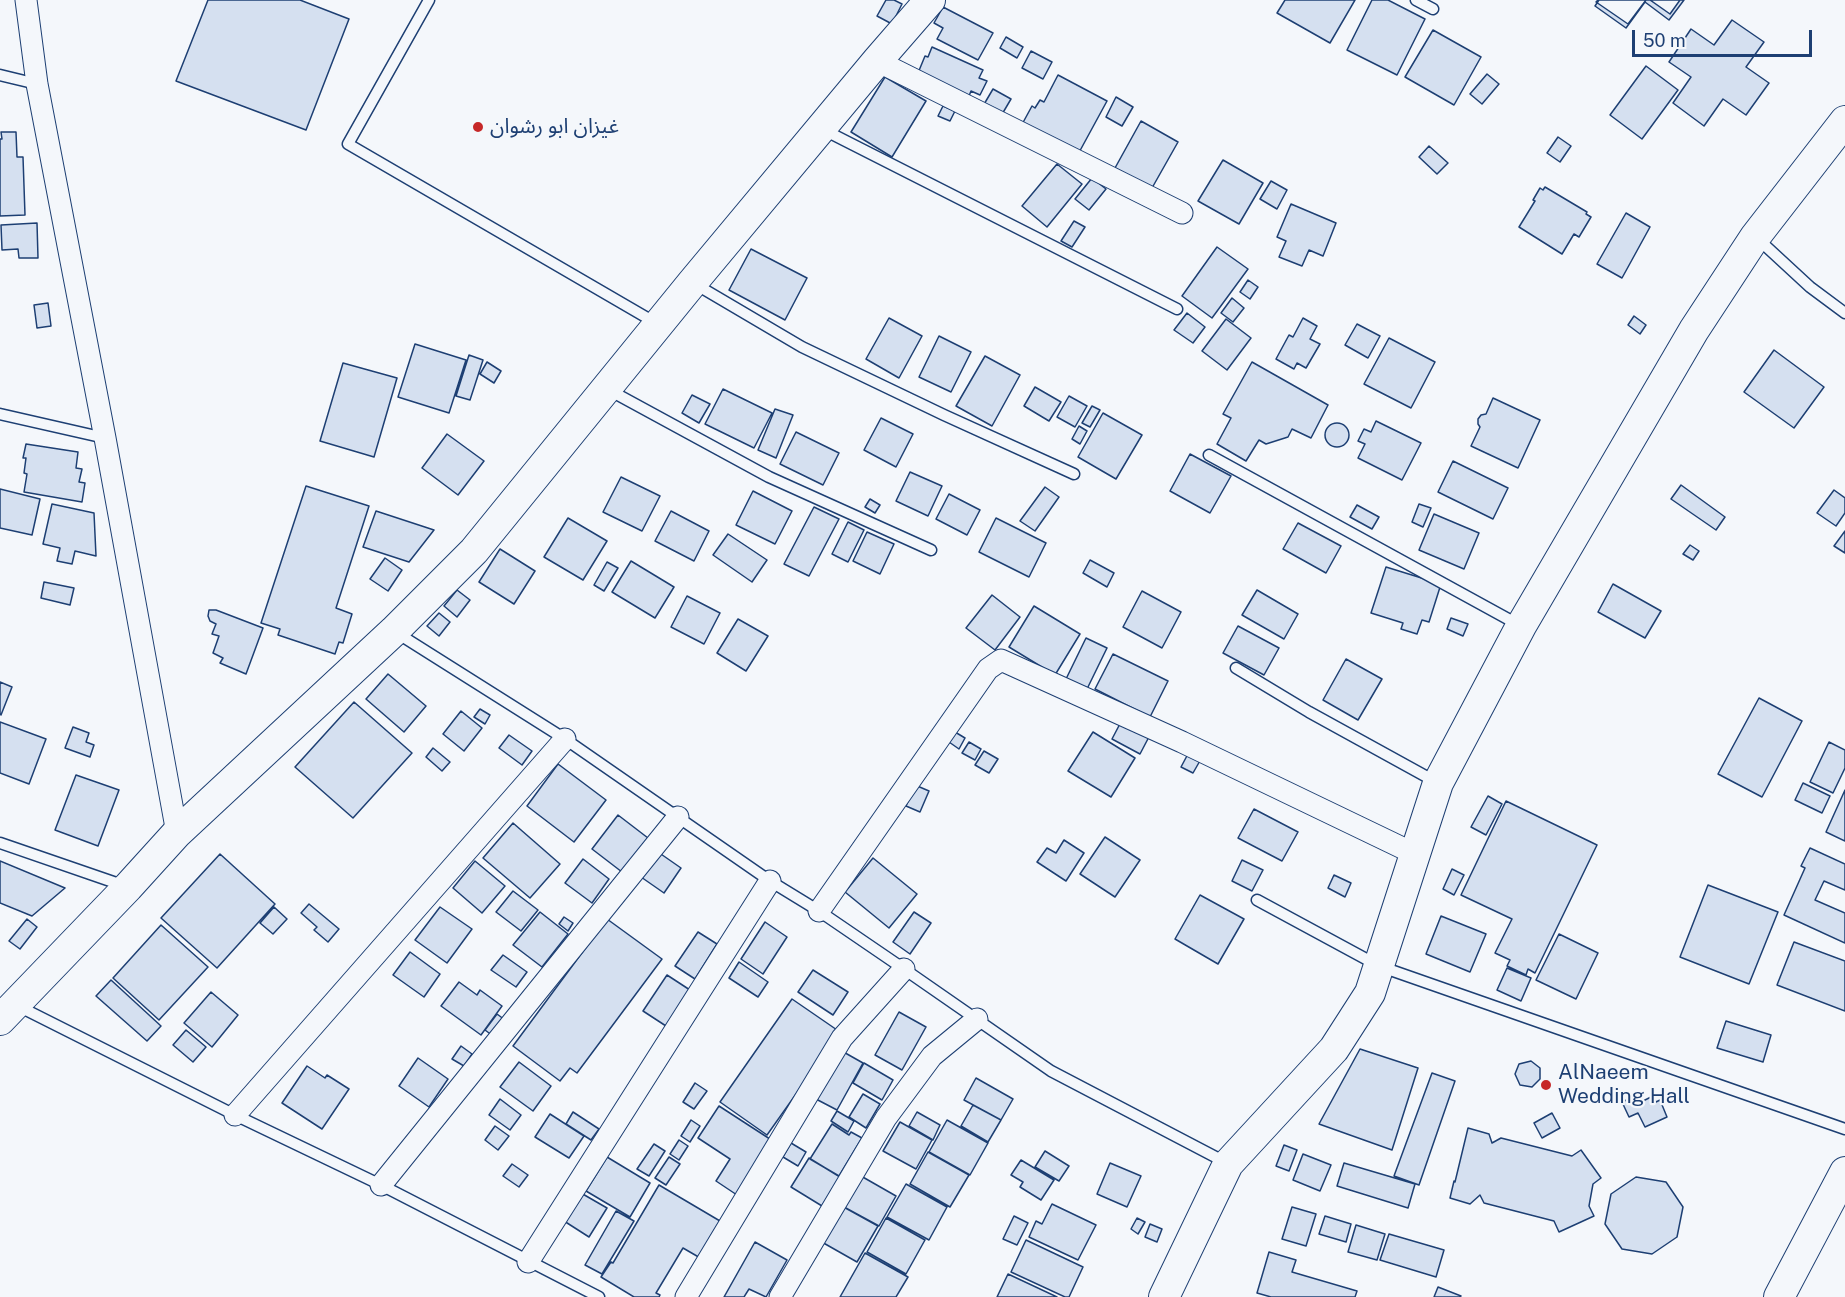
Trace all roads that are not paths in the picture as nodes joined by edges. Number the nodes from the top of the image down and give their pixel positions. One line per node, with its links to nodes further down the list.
1 (26, 0): 8 (street)
2 (429, 0): 16 (lane)
3 (930, 0): 6 (street)
4 (1416, 0): 5 (lane)
5 (1433, 9)
6 (877, 62): 10 (street); 11 (street)
7 (0, 75): 8 (lane)
8 (37, 84): 19 (street)
9 (1845, 121): 12 (street)
10 (821, 129): 13 (street); 14 (lane)
11 (1182, 213)
12 (1755, 237): 15 (lane); 23 (street)
13 (692, 283): 16 (street); 21 (lane)
14 (1177, 309)
15 (1845, 313)
16 (659, 324): 17 (street)
17 (606, 388): 22 (lane); 24 (street)
18 (0, 414): 19 (lane)
19 (105, 438): 29 (street)
20 (1209, 455): 23 (lane)
21 (1074, 474)
22 (931, 550)
23 (1521, 626): 27 (street)
24 (394, 631): 26 (lane); 29 (street)
25 (1236, 668): 27 (lane)
26 (565, 739): 28 (lane); 40 (street)
27 (1438, 783): 31 (street)
28 (678, 817): 32 (lane); 44 (street)
29 (177, 833): 33 (street)
30 (0, 843): 33 (lane)
31 (1415, 854): 35 (street); 36 (street)
32 (770, 880): 35 (lane); 45 (street)
33 (128, 887): 38 (street)
34 (1257, 900): 36 (lane)
35 (819, 911): 37 (lane)
36 (1379, 966): 41 (lane); 42 (street)
37 (904, 969): 39 (lane); 47 (street)
38 (8, 1013): 40 (lane)
39 (977, 1020): 42 (lane); 48 (street)
40 (235, 1115): 44 (lane)
41 (1845, 1129)
42 (1228, 1164): 49 (street)
43 (1845, 1172): 50 (street)
44 (381, 1185): 45 (lane)
45 (528, 1262): 46 (lane)
46 (599, 1297)
47 (686, 1297)
48 (780, 1297)
49 (1164, 1297)
50 (1779, 1297)

